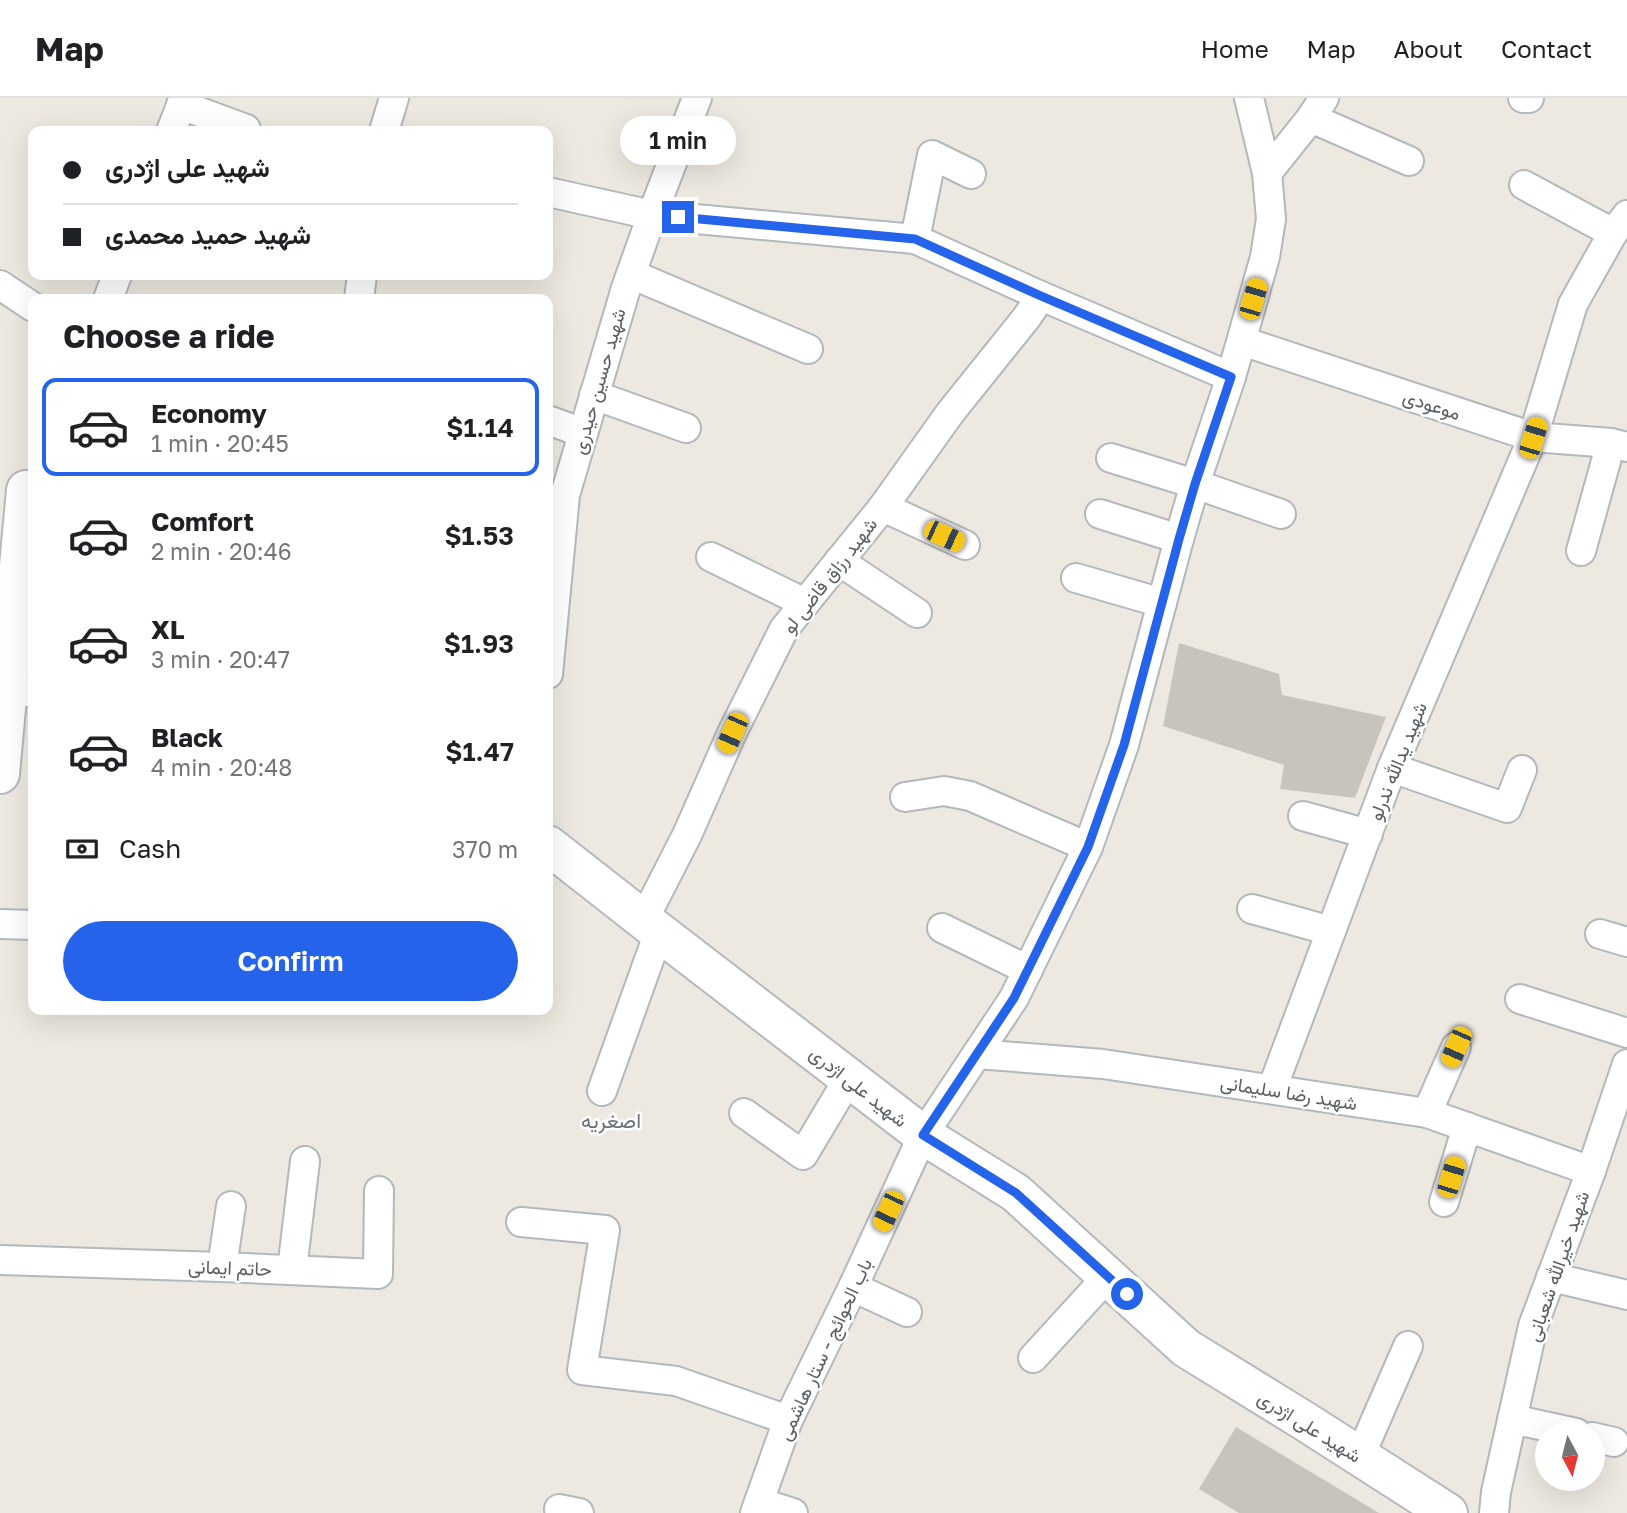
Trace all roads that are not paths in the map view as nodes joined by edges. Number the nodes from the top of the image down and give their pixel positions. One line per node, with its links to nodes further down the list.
1 (394, 98): 7 (street)
2 (697, 98): 13 (street, شهید حسین حیدری)
3 (1249, 98): 9 (street, باب الحوائج - ستار هاشمی)
4 (1318, 108): 8 (street); 9 (street)
5 (179, 112): 6 (street)
6 (234, 126)
7 (386, 126)
8 (1409, 161)
9 (1267, 173): 20 (street, باب الحوائج - ستار هاشمی)
10 (971, 174): 15 (street)
11 (1524, 185): 14 (street)
12 (553, 193): 13 (street)
13 (652, 215): 15 (street); 16 (street, شهید حسین حیدری)
14 (1620, 224): 27 (street, شهید یدالله ندرلو)
15 (915, 239): 18 (street)
16 (631, 274): 21 (street); 23 (street, شهید حسین حیدری)
17 (0, 285): 19 (street)
18 (1041, 296): 22 (street); 31 (street, شهید رزاق قاضی لو)
19 (28, 304)
20 (1241, 341): 22 (street, باب الحوائج - ستار هاشمی); 27 (street, موعودی)
21 (808, 349)
22 (1231, 377): 30 (street, باب الحوائج - ستار هاشمی)
23 (594, 396): 25 (street); 26 (street, شهید حسین حیدری)
24 (553, 422): 26 (street)
25 (686, 428)
26 (583, 433): 44 (street, شهید حسین حیدری)
27 (1533, 438): 28 (street, موعودی); 46 (street, شهید یدالله ندرلو)
28 (1619, 445): 37 (street)
29 (1111, 458): 30 (street)
30 (1195, 484): 33 (street); 35 (street, باب الحوائج - ستار هاشمی)
31 (883, 507): 36 (street); 39 (street, شهید رزاق قاضی لو)
32 (1100, 514): 35 (street)
33 (1281, 514)
34 (28, 518): 45 (street)
35 (1179, 539): 42 (street, باب الحوائج - ستار هاشمی)
36 (965, 545)
37 (1581, 551)
38 (711, 557): 41 (street)
39 (839, 561): 41 (street, شهید رزاق قاضی لو); 43 (street)
40 (1076, 578): 42 (street)
41 (805, 603): 57 (street, شهید رزاق قاضی لو)
42 (1162, 603): 52 (street, باب الحوائج - ستار هاشمی)
43 (917, 613)
44 (553, 621)
45 (13, 676): 48 (street)
46 (1392, 768): 47 (street); 51 (street, شهید یدالله ندرلو)
47 (1522, 770)
48 (0, 774)
49 (905, 797): 52 (street)
50 (1303, 816): 51 (street)
51 (1368, 834): 59 (street, شهید یدالله ندرلو)
52 (1088, 847): 62 (street, باب الحوائج - ستار هاشمی)
53 (553, 849): 57 (street, شهید علی اژدری)
54 (1252, 909): 59 (street)
55 (0, 924): 56 (street)
56 (28, 925)
57 (651, 926): 68 (street, شهید علی اژدری); 70 (street, شهید رزاق قاضی لو)
58 (942, 928): 62 (street)
59 (1331, 931): 69 (street, شهید یدالله ندرلو)
60 (1600, 934): 61 (street)
61 (1627, 942)
62 (1028, 970): 66 (street, باب الحوائج - ستار هاشمی)
63 (1520, 999): 64 (street)
64 (1627, 1033)
65 (1456, 1047): 71 (street)
66 (977, 1054): 69 (street, شهید رضا سلیمانی); 74 (street, باب الحوائج - ستار هاشمی)
67 (1627, 1064): 76 (street, شهید خیرالله شعبانی)
68 (849, 1078): 72 (street); 74 (street, شهید علی اژدری)
69 (1272, 1089): 71 (street, شهید رضا سلیمانی)
70 (602, 1091)
71 (1427, 1112): 73 (street, شهید رضا سلیمانی)
72 (744, 1113)
73 (1467, 1127): 76 (street, شهید رضا سلیمانی); 78 (street)
74 (923, 1135): 84 (street, شهید علی اژدری); 86 (street, باب الحوائج - ستار هاشمی)
75 (305, 1161): 83 (street)
76 (1591, 1171): 85 (street, شهید خیرالله شعبانی)
77 (379, 1191): 83 (street, حاتم ایمانی)
78 (1444, 1202)
79 (231, 1206): 82 (street)
80 (521, 1222): 92 (street)
81 (0, 1260): 82 (street, حاتم ایمانی)
82 (222, 1267): 83 (street, حاتم ایمانی)
83 (292, 1270)
84 (1108, 1276): 90 (street); 94 (street, شهید علی اژدری)
85 (1551, 1277): 87 (street); 91 (street, شهید خیرالله شعبانی)
86 (853, 1287): 88 (street); 92 (street, باب الحوائج - ستار هاشمی)
87 (1627, 1296)
88 (907, 1312)
89 (1408, 1346): 94 (street)
90 (1033, 1358)
91 (1512, 1419): 93 (street); 98 (street, شهید خیرالله شعبانی)
92 (788, 1420): 95 (street, باب الحوائج - ستار هاشمی)
93 (1535, 1424)
94 (1360, 1456): 97 (street, شهید علی اژدری)
95 (757, 1507): 96 (street)
96 (793, 1513)
97 (1448, 1513)
98 (1494, 1513)

